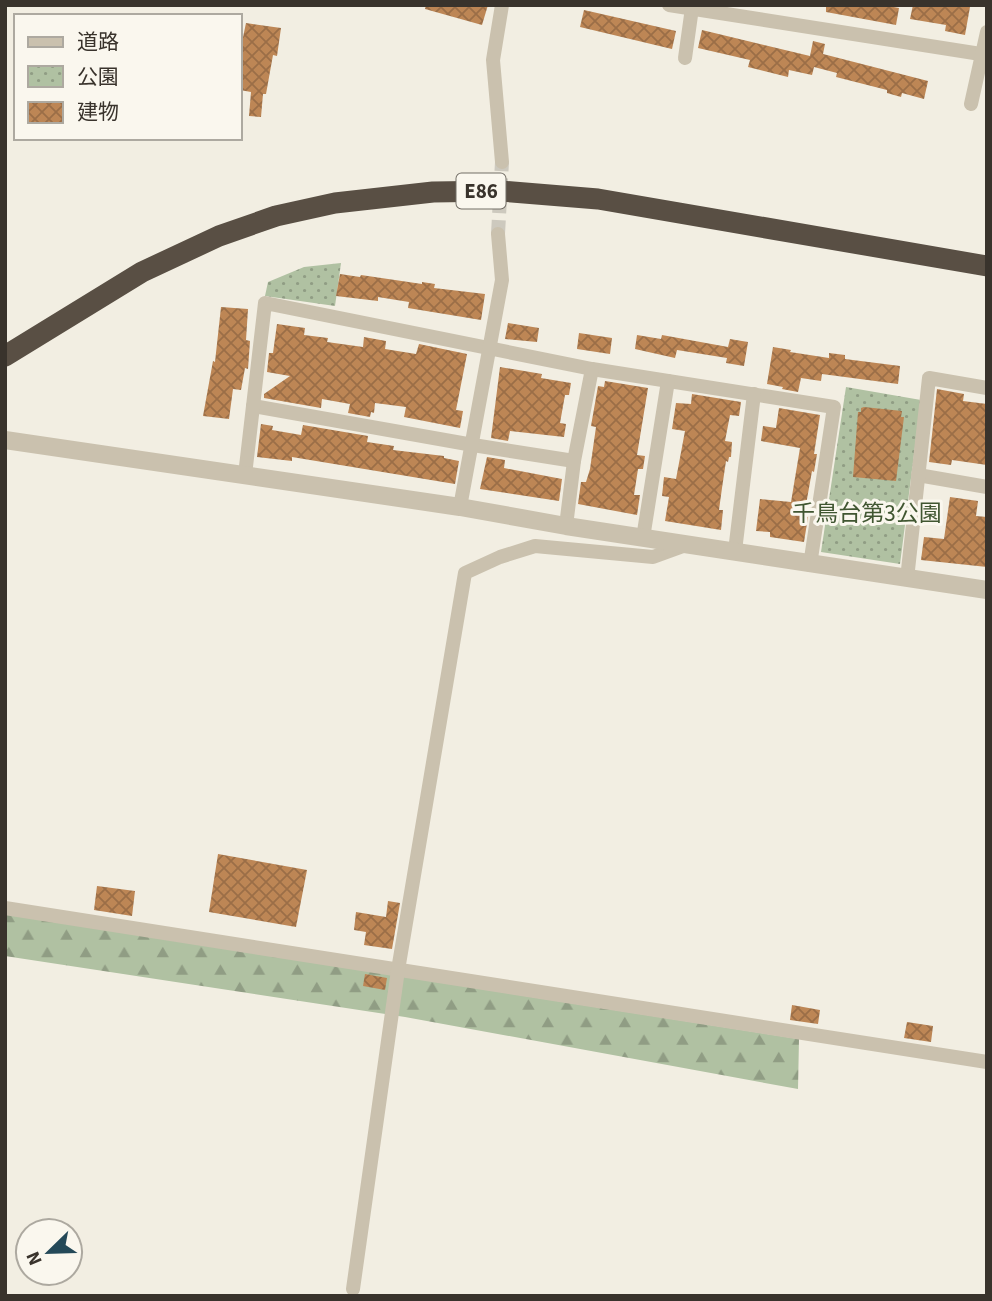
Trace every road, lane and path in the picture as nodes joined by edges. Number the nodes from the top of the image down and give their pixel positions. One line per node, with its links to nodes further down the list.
1 (502, 5): 9 (street)
2 (669, 5): 3 (street)
3 (692, 8): 4 (street); 7 (street)
4 (747, 12): 6 (street)
5 (987, 32): 6 (street)
6 (985, 55): 8 (street)
7 (685, 58)
8 (971, 104)
9 (502, 162)
10 (498, 234): 12 (street)
11 (987, 266): 13 (highway, E86)
12 (491, 348): 14 (street); 18 (street); 20 (street)
13 (5, 356)
14 (592, 369): 15 (street); 21 (street)
15 (668, 381): 17 (street); 27 (street)
16 (987, 388): 23 (street)
17 (754, 394): 29 (street); 30 (street)
18 (253, 406): 20 (street); 22 (street)
19 (5, 440): 22 (street)
20 (473, 445): 21 (street); 25 (street)
21 (574, 461): 26 (street)
22 (245, 475): 25 (street)
23 (918, 475): 24 (street); 31 (street)
24 (987, 487)
25 (460, 507): 26 (street)
26 (566, 526): 27 (street)
27 (643, 538): 28 (street)
28 (686, 545): 29 (street); 34 (street)
29 (735, 551): 30 (street)
30 (810, 565): 31 (street)
31 (907, 579): 32 (street)
32 (987, 590)
33 (5, 908): 34 (street)
34 (398, 970): 35 (street); 36 (street)
35 (987, 1062)
36 (353, 1289)

